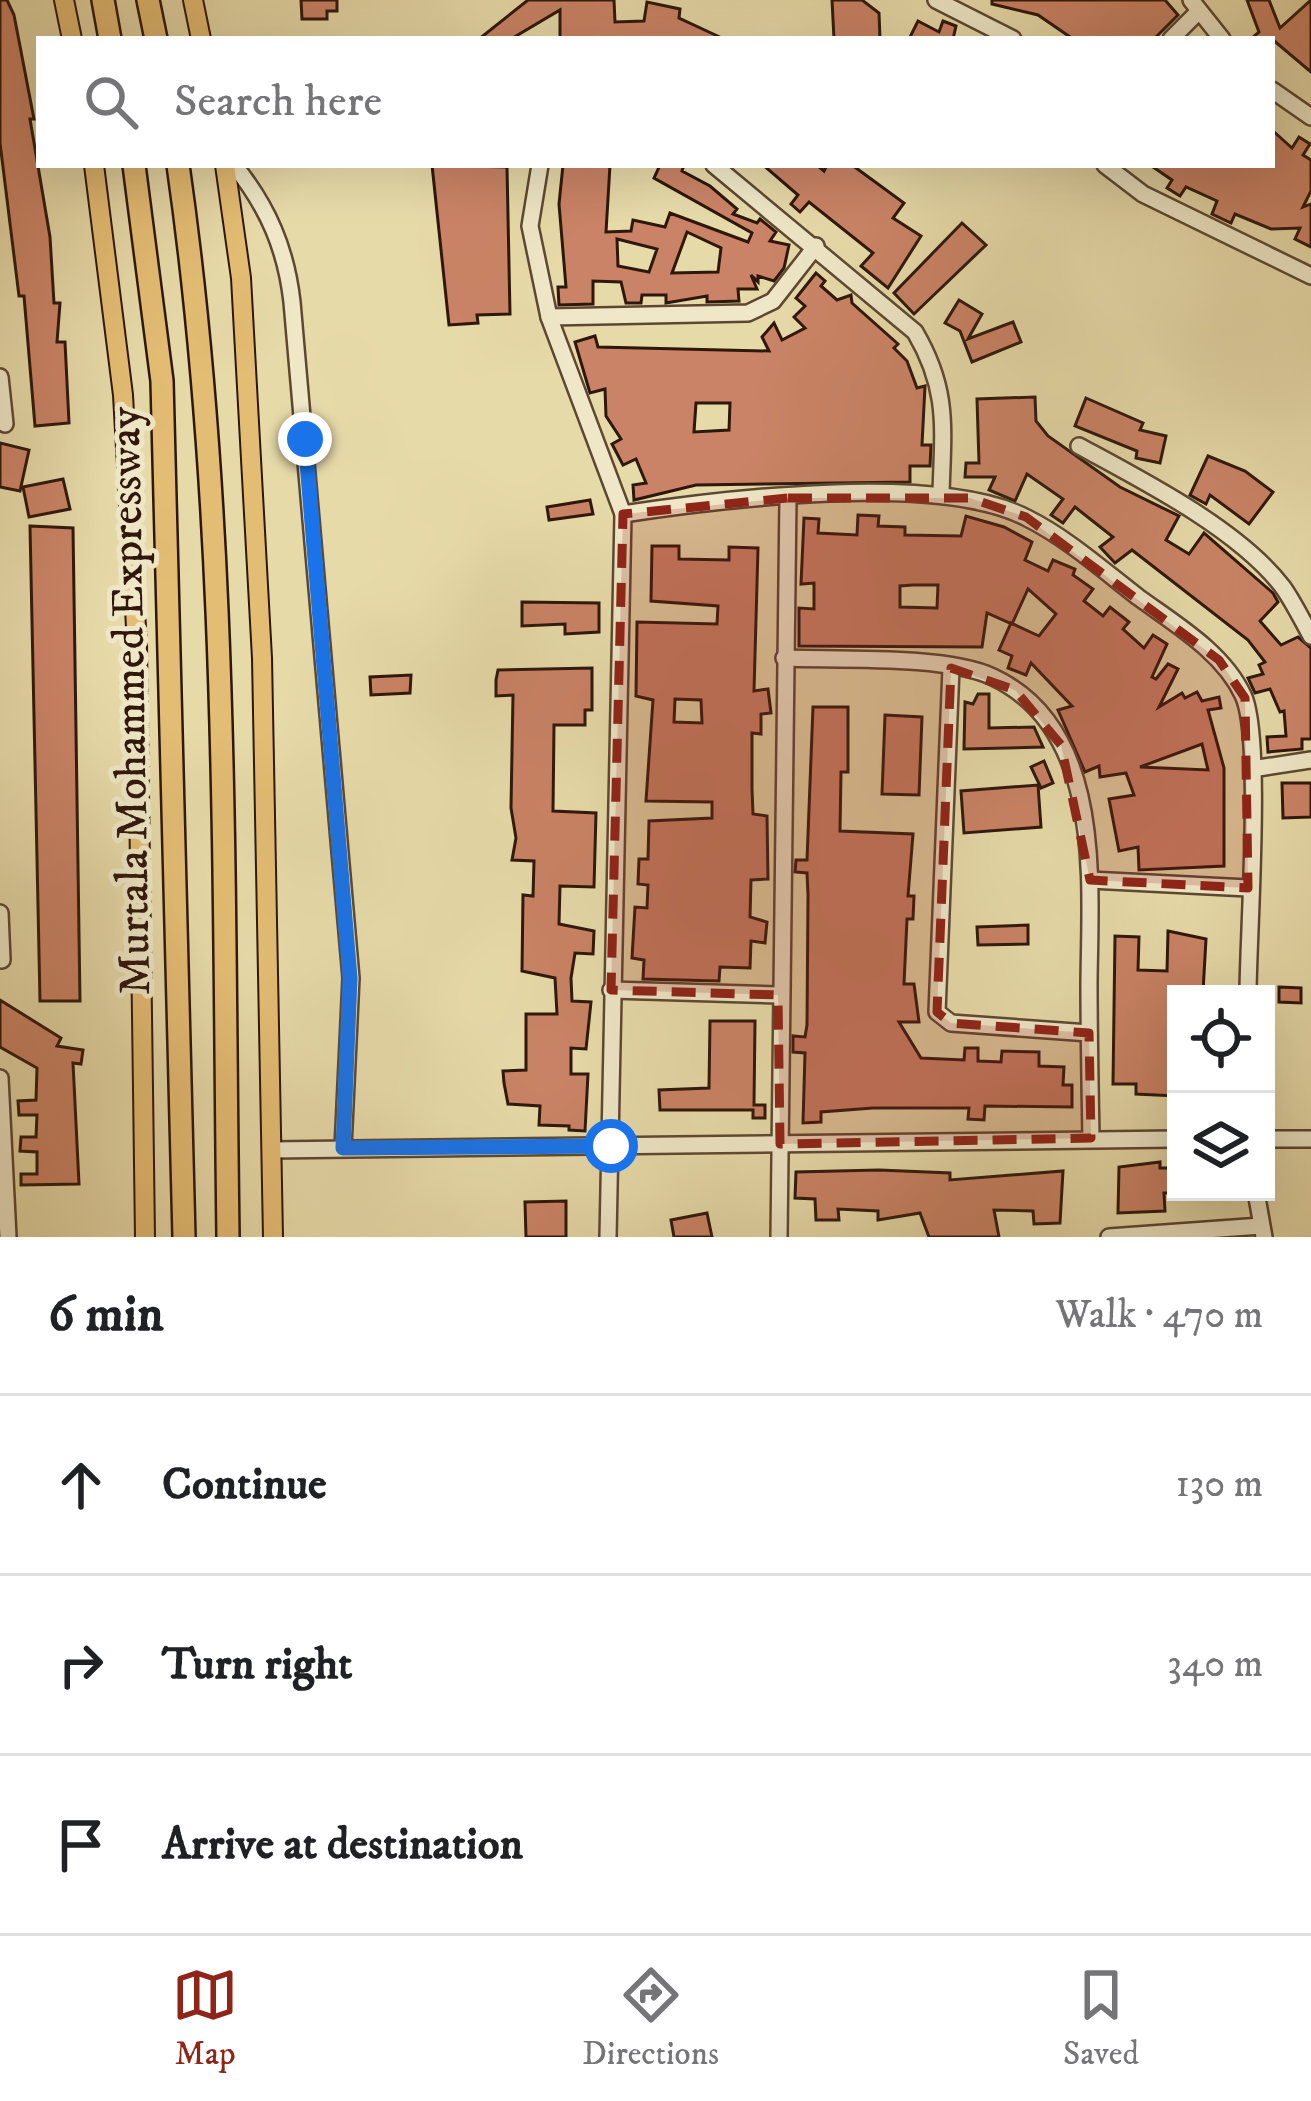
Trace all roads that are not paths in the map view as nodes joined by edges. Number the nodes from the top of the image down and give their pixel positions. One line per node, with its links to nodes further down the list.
1 (64, 0): 7 (main road)
2 (103, 0): 8 (highway)
3 (148, 0): 9 (highway)
4 (193, 0): 10 (main road)
5 (936, 0): 11 (street)
6 (1195, 6): 12 (street); 13 (street)
7 (71, 36)
8 (109, 36)
9 (154, 36)
10 (200, 36)
11 (1007, 36)
12 (1173, 36)
13 (1220, 36)
14 (1275, 92): 15 (street)
15 (1311, 117)
16 (94, 168): 59 (main road)
17 (134, 168): 60 (highway, Murtala Mohammed Expressway)
18 (178, 168): 61 (highway, Murtala Mohammed Expressway)
19 (225, 168): 55 (main road)
20 (237, 168): 54 (street)
21 (540, 168): 26 (street)
22 (719, 168): 24 (street)
23 (1109, 168): 25 (street)
24 (816, 247): 26 (street); 30 (street)
25 (1311, 275)
26 (549, 317): 32 (street)
27 (0, 376): 28 (street)
28 (5, 424)
29 (1079, 446): 33 (street)
30 (941, 493): 31 (street); 37 (street)
31 (788, 498): 32 (street); 34 (street)
32 (623, 514): 43 (street)
33 (1311, 636)
34 (784, 658): 35 (street); 44 (street)
35 (951, 668): 38 (street); 45 (street)
36 (1311, 760): 37 (street)
37 (1252, 769): 39 (street)
38 (1090, 880): 39 (street); 45 (street)
39 (1248, 888): 42 (street)
40 (0, 913): 41 (street)
41 (2, 960)
42 (1248, 985)
43 (610, 990): 44 (street); 53 (street)
44 (778, 995): 52 (street)
45 (1089, 1033): 48 (street)
46 (0, 1078): 47 (street)
47 (3, 1121): 58 (street)
48 (1091, 1138): 49 (street); 52 (street)
49 (1167, 1139)
50 (1275, 1139): 51 (street)
51 (1311, 1139)
52 (780, 1144): 53 (street); 64 (street)
53 (611, 1146): 54 (street); 63 (street)
54 (343, 1148): 55 (street)
55 (271, 1150): 62 (main road)
56 (1257, 1201): 57 (street)
57 (1262, 1231): 65 (street)
58 (8, 1237)
59 (145, 1237)
60 (184, 1237)
61 (228, 1237)
62 (273, 1237)
63 (608, 1237)
64 (779, 1237)
65 (1109, 1237)

